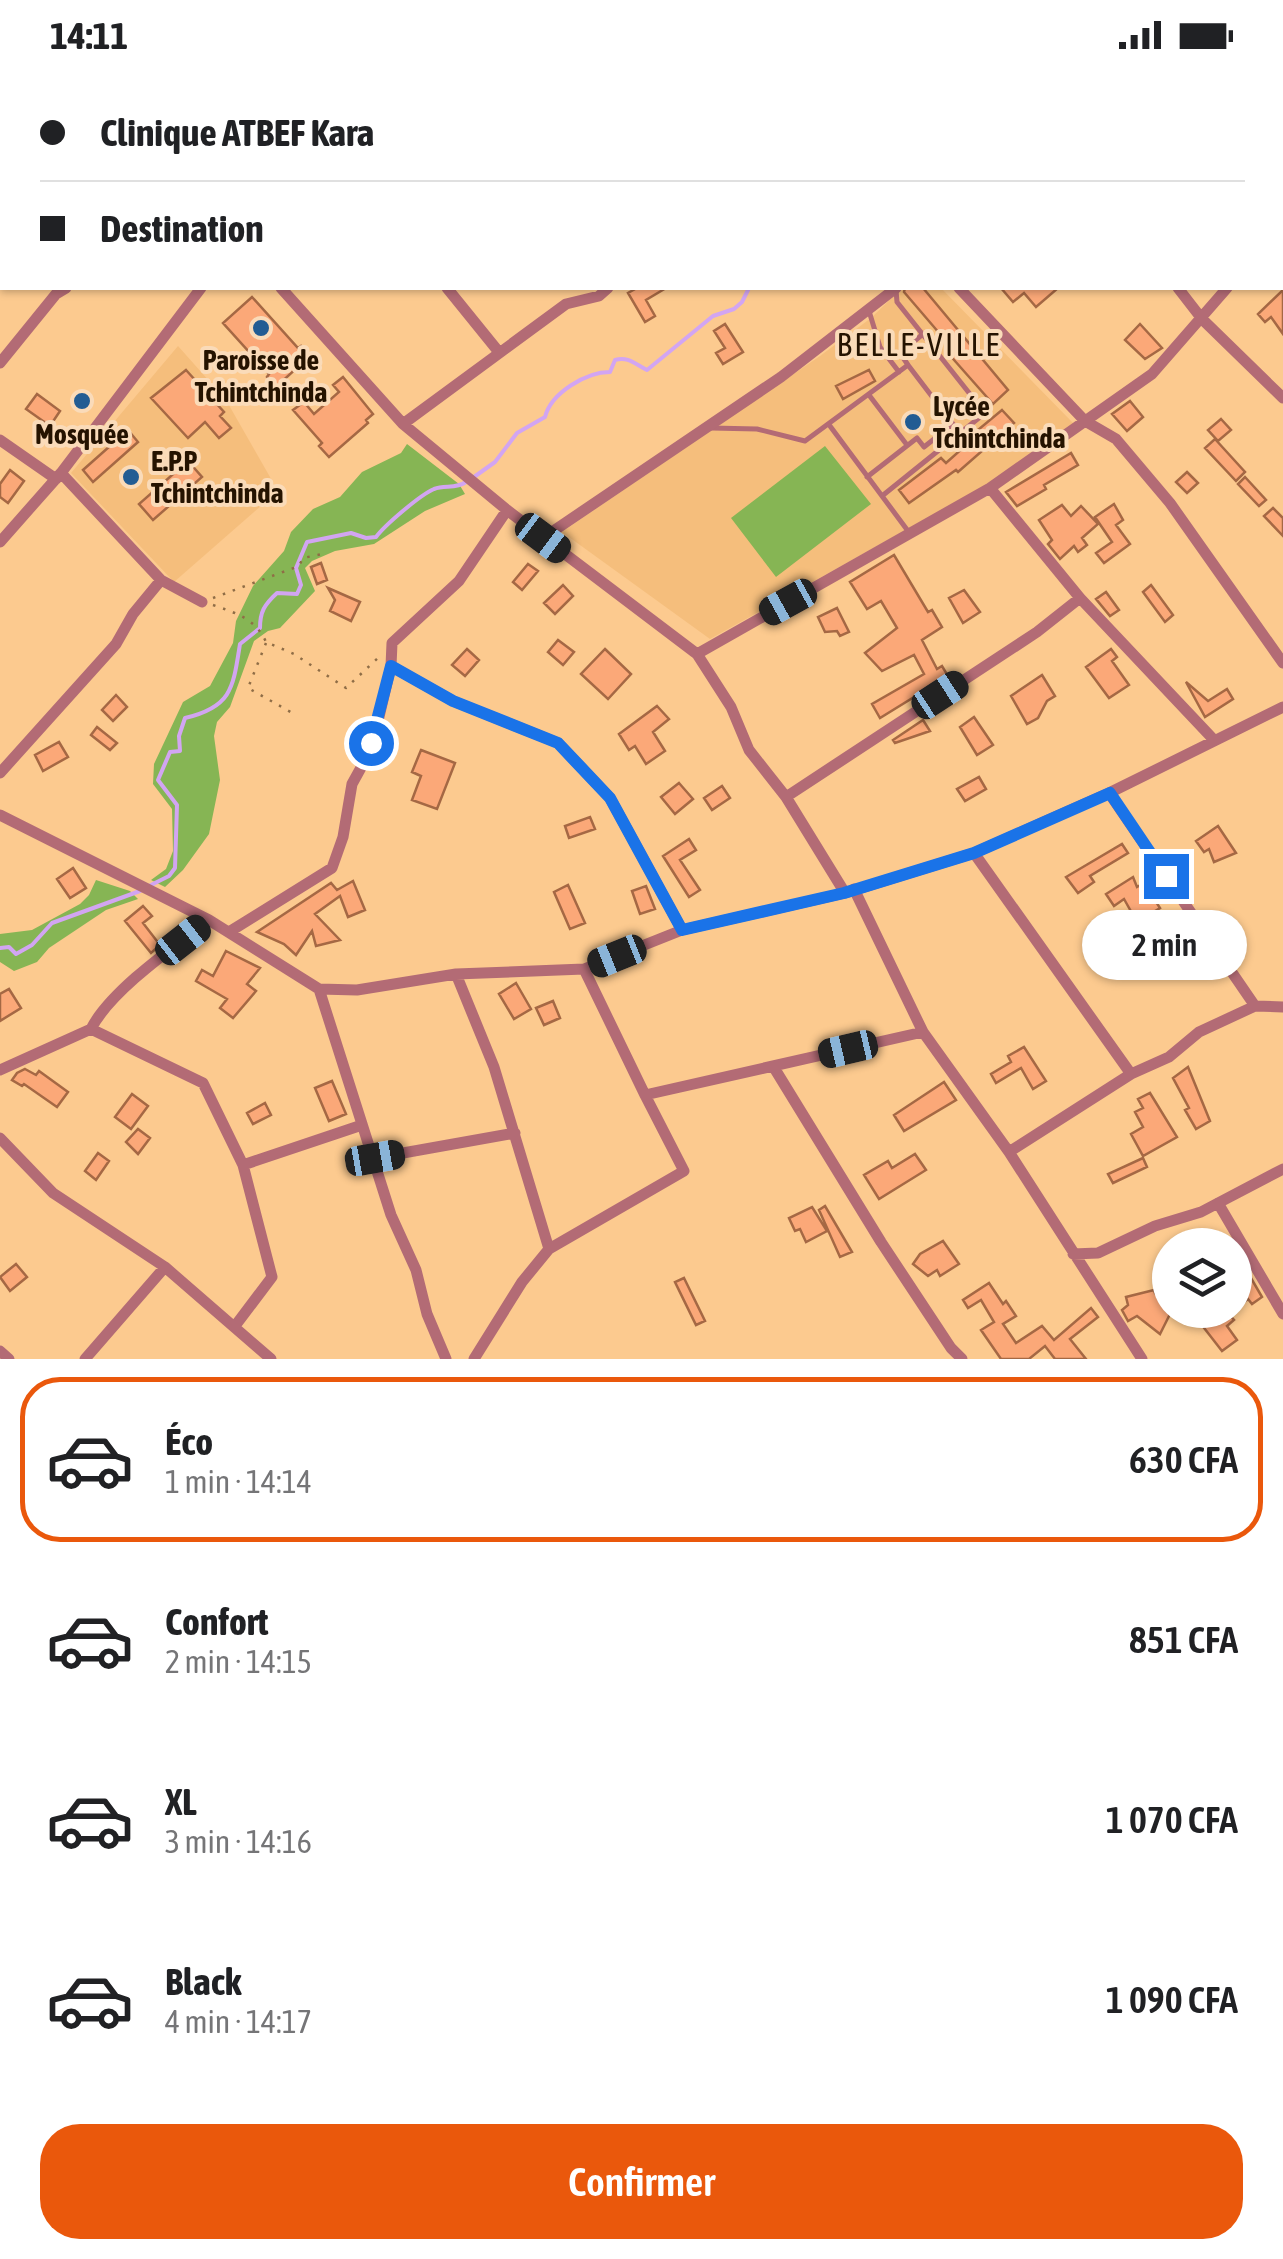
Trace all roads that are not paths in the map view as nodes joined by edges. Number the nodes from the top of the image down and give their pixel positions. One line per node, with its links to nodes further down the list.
1 (63, 290): 15 (street)
2 (199, 290): 30 (street)
3 (283, 290): 21 (street)
4 (449, 290): 14 (street)
5 (606, 290): 14 (street)
6 (894, 290): 11 (street)
7 (896, 290): 13 (lane)
8 (961, 290): 20 (street)
9 (1180, 290): 12 (street)
10 (1225, 290): 12 (street)
11 (869, 311): 17 (lane); 24 (street)
12 (1202, 319): 19 (street); 20 (street)
13 (923, 334): 16 (lane); 25 (lane)
14 (498, 351): 21 (street)
15 (0, 363)
16 (908, 365): 17 (lane); 22 (lane)
17 (899, 372): 18 (lane)
18 (869, 395): 23 (lane); 27 (lane)
19 (1283, 398)
20 (1085, 421): 32 (street); 42 (street)
21 (403, 424): 34 (street)
22 (954, 424): 25 (lane); 28 (lane)
23 (830, 426): 24 (lane); 31 (lane)
24 (703, 429): 36 (street)
25 (961, 433): 29 (lane)
26 (0, 440): 30 (street)
27 (907, 445): 28 (lane); 31 (lane)
28 (924, 447): 29 (lane)
29 (932, 456): 33 (lane)
30 (59, 476): 37 (street); 38 (street)
31 (867, 476): 33 (lane)
32 (990, 488): 35 (street); 39 (street)
33 (882, 496): 35 (lane)
34 (507, 510): 36 (street); 43 (street)
35 (910, 534): 41 (street)
36 (543, 538): 41 (street)
37 (0, 542)
38 (161, 580): 40 (street); 46 (street)
39 (1080, 598): 45 (street); 48 (street)
40 (202, 602)
41 (698, 654): 48 (street)
42 (1283, 663)
43 (391, 666): 53 (street); 54 (street)
44 (1283, 707): 45 (street)
45 (1214, 740): 47 (street)
46 (0, 773)
47 (1110, 793): 50 (street); 58 (street)
48 (786, 797): 51 (street)
49 (0, 815): 52 (street)
50 (974, 853): 51 (street); 64 (street)
51 (849, 891): 53 (street); 61 (street)
52 (209, 920): 54 (street); 60 (street)
53 (682, 930): 55 (street)
54 (230, 932): 57 (street)
55 (584, 969): 56 (street); 65 (street)
56 (456, 974): 57 (street); 67 (street)
57 (319, 989): 66 (street)
58 (1254, 1006): 59 (street); 64 (street)
59 (1283, 1007)
60 (91, 1029): 63 (street); 71 (street)
61 (923, 1032): 62 (street); 69 (street)
62 (773, 1066): 65 (street); 79 (street)
63 (0, 1070)
64 (1132, 1074): 69 (street)
65 (645, 1094): 74 (street)
66 (362, 1125): 70 (street); 71 (street)
67 (514, 1134): 70 (street); 74 (street)
68 (0, 1138): 76 (street)
69 (1008, 1152): 75 (street)
70 (375, 1158): 84 (street)
71 (242, 1165): 78 (street)
72 (1283, 1169): 73 (street)
73 (1218, 1203): 75 (street); 77 (street)
74 (549, 1249): 85 (street)
75 (1073, 1254): 88 (street)
76 (165, 1266): 78 (street); 82 (street)
77 (1283, 1314)
78 (235, 1326): 83 (street)
79 (951, 1348): 86 (street); 87 (street)
80 (0, 1351): 81 (street)
81 (10, 1359)
82 (85, 1359)
83 (271, 1359)
84 (446, 1359)
85 (474, 1359)
86 (938, 1359)
87 (962, 1359)
88 (1142, 1359)

